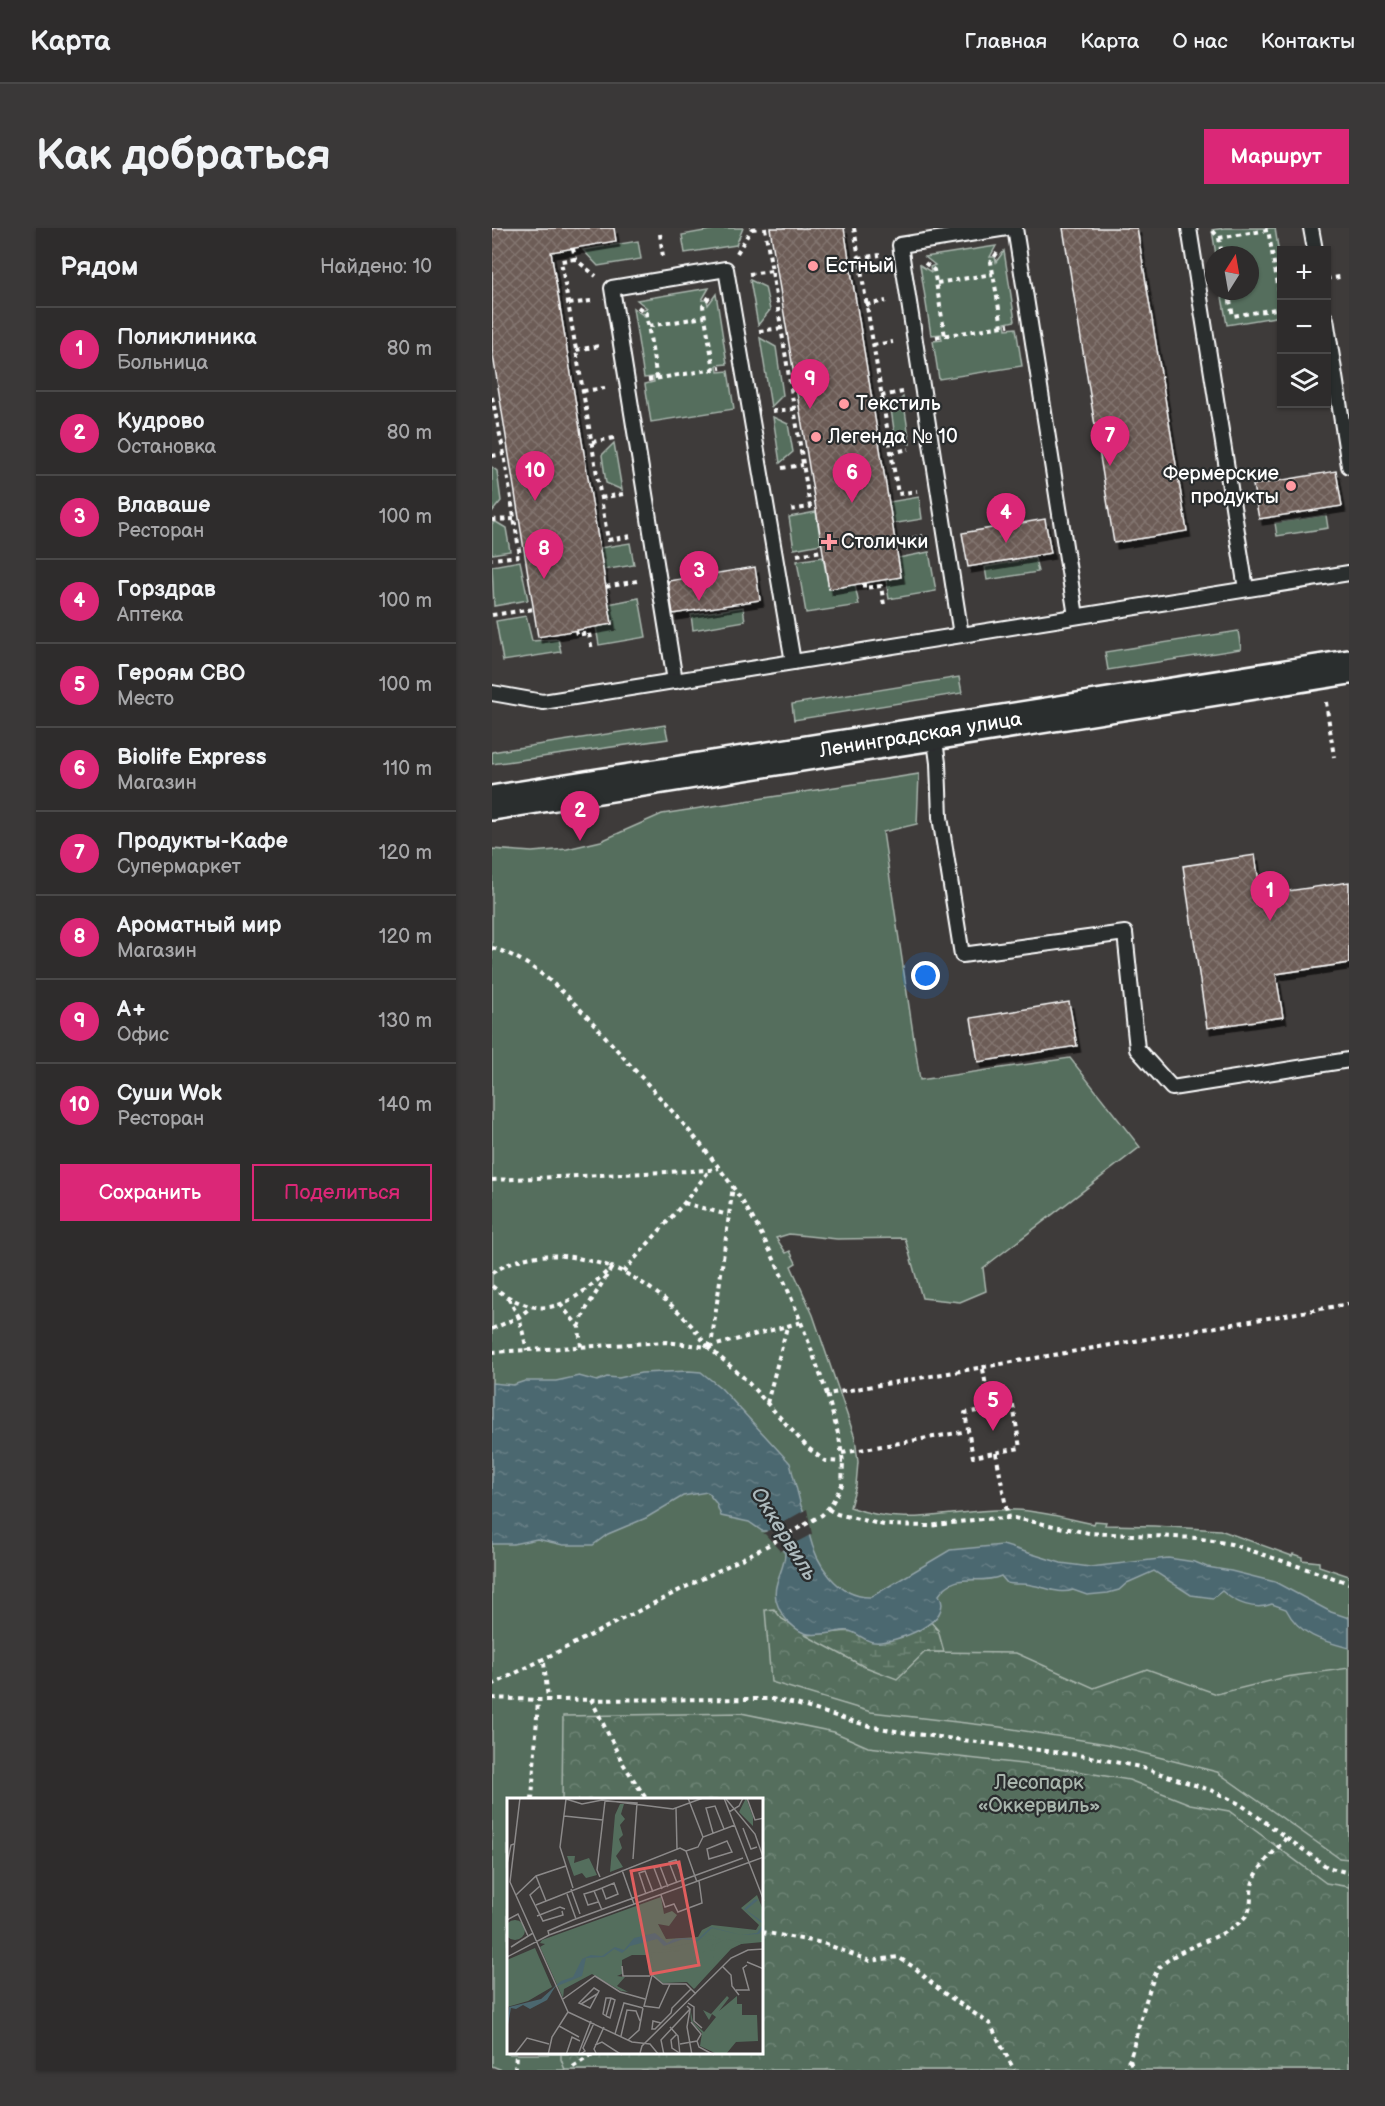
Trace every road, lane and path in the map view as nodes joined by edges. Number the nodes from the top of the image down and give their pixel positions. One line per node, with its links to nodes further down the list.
1 (760, 228): 8 (path)
2 (765, 228): 20 (path)
3 (854, 228): 16 (path)
4 (1007, 228): 84 (lane)
5 (1015, 228): 82 (lane)
6 (1188, 228): 78 (lane)
7 (1311, 228): 12 (lane)
8 (752, 229): 13 (path)
9 (1269, 229): 11 (path); 19 (path)
10 (660, 234): 18 (path)
11 (1220, 246)
12 (1314, 246)
13 (740, 247)
14 (573, 248): 17 (path)
15 (884, 254): 16 (path)
16 (859, 258): 31 (path)
17 (575, 259): 21 (path); 30 (path)
18 (663, 260)
19 (1277, 270)
20 (772, 271): 23 (path); 36 (path)
21 (591, 272)
22 (993, 274): 26 (path)
23 (745, 275)
24 (1340, 277): 25 (path)
25 (1331, 278)
26 (937, 283)
27 (595, 300): 30 (path)
28 (891, 300): 31 (path)
29 (1230, 300): 32 (path)
30 (569, 304): 42 (path)
31 (866, 305): 40 (path)
32 (1277, 309)
33 (705, 317): 35 (path)
34 (1016, 324): 38 (path)
35 (648, 326)
36 (782, 328): 37 (path); 51 (path)
37 (756, 331)
38 (932, 338)
39 (898, 341): 40 (path)
40 (873, 345): 49 (path)
41 (603, 346): 42 (path)
42 (576, 350): 47 (path)
43 (1331, 350): 60 (lane)
44 (728, 367): 45 (path)
45 (644, 381)
46 (609, 387): 47 (path)
47 (583, 391): 54 (path)
48 (906, 391): 49 (path)
49 (881, 396): 56 (path)
50 (492, 397): 57 (path)
51 (794, 409): 52 (path); 59 (path)
52 (769, 412)
53 (617, 437): 54 (path)
54 (591, 442): 64 (path)
55 (916, 448): 56 (path)
56 (891, 453): 62 (path)
57 (504, 454): 58 (path); 66 (path)
58 (492, 456)
59 (803, 465): 61 (path); 65 (path)
60 (1349, 466)
61 (778, 468)
62 (923, 490)
63 (626, 494): 64 (path)
64 (601, 498): 69 (path)
65 (786, 511)
66 (514, 519): 67 (path); 73 (path)
67 (492, 520)
68 (930, 535): 70 (path)
69 (633, 536)
70 (895, 542)
71 (822, 551): 72 (path)
72 (793, 555)
73 (492, 559)
74 (1349, 573): 78 (lane)
75 (640, 580): 77 (path)
76 (864, 583): 79 (path)
77 (606, 587)
78 (1246, 589): 82 (lane)
79 (884, 605)
80 (534, 609): 81 (path)
81 (492, 615)
82 (1076, 616): 84 (lane)
83 (576, 630): 85 (path)
84 (961, 635): 86 (lane)
85 (592, 651)
86 (793, 662): 88 (lane); 88 (lane)
87 (1349, 667): 91 (street, Ленинградская улица)
88 (675, 681): 89 (lane)
89 (492, 693)
90 (1326, 702): 92 (path)
91 (934, 733): 93 (street, Ленинградская улица); 95 (lane)
92 (1334, 757)
93 (492, 803)
94 (492, 948): 96 (path)
95 (1349, 1060)
96 (719, 1168): 97 (path); 99 (path)
97 (710, 1170): 98 (path); 100 (path)
98 (492, 1180)
99 (734, 1186): 101 (path); 111 (path)
100 (684, 1203): 101 (path); 103 (path)
101 (728, 1215): 116 (path)
102 (612, 1268): 103 (path); 104 (path); 107 (path); 113 (path)
103 (622, 1272): 116 (path)
104 (492, 1273)
105 (492, 1286): 106 (path)
106 (508, 1298): 109 (path); 110 (path)
107 (560, 1305): 109 (path); 113 (path)
108 (1349, 1305): 119 (path)
109 (531, 1306): 110 (path)
110 (519, 1317): 114 (path); 117 (path)
111 (802, 1322): 112 (path); 120 (path)
112 (787, 1326): 116 (path); 121 (path)
113 (579, 1327): 115 (path)
114 (492, 1329)
115 (581, 1347): 116 (path); 117 (path)
116 (708, 1347): 121 (path)
117 (528, 1350): 118 (path)
118 (492, 1352)
119 (983, 1368): 120 (path); 122 (path)
120 (827, 1394): 124 (path)
121 (767, 1403): 126 (path)
122 (990, 1409): 123 (path); 125 (path)
123 (968, 1431): 124 (path); 125 (path)
124 (842, 1453): 126 (path)
125 (996, 1453): 128 (path)
126 (843, 1462): 127 (path)
127 (828, 1509): 128 (path); 131 (path)
128 (1008, 1518): 129 (path)
129 (1349, 1583)
130 (544, 1663): 135 (path)
131 (492, 1685)
132 (492, 1698): 134 (path)
133 (591, 1699): 135 (path); 137 (path); 138 (path)
134 (538, 1700): 135 (path); 136 (path)
135 (548, 1700)
136 (532, 1798)
137 (646, 1798)
138 (1286, 1838): 139 (path); 143 (path)
139 (1349, 1872)
140 (764, 1932): 146 (path)
141 (516, 2055): 145 (path)
142 (591, 2055): 144 (path)
143 (1130, 2060): 147 (path); 148 (path)
144 (573, 2067)
145 (515, 2070)
146 (1014, 2070)
147 (1123, 2070)
148 (1132, 2070)

